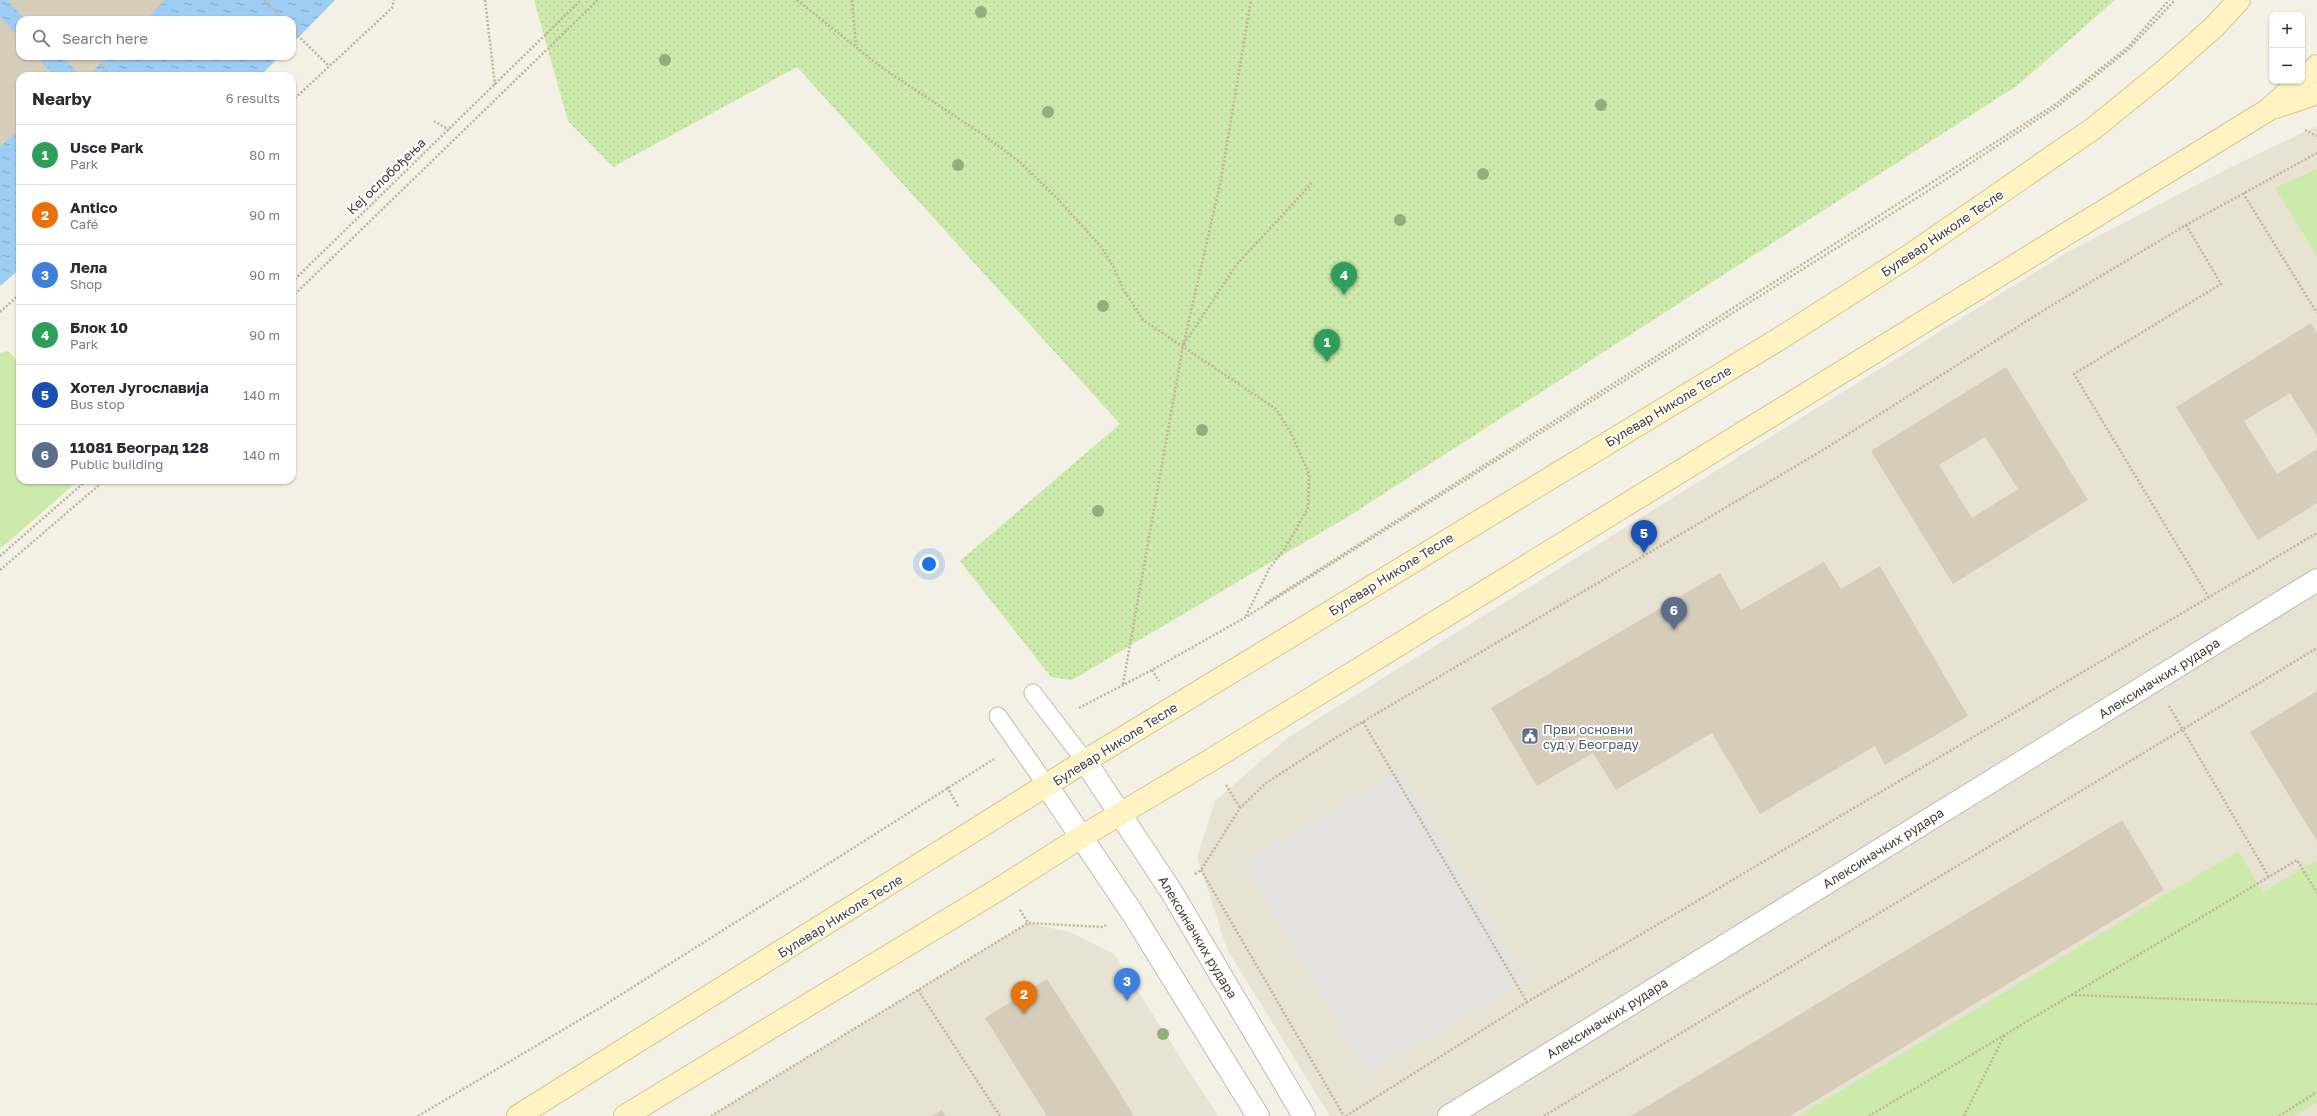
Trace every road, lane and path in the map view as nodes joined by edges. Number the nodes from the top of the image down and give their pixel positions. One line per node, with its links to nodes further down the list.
1 (264, 0): 12 (path)
2 (394, 0): 16 (path)
3 (485, 0): 21 (path)
4 (582, 0): 21 (path, Кеј ослобођења)
5 (598, 0): 32 (path)
6 (797, 0): 14 (path)
7 (852, 0): 14 (path)
8 (1251, 0): 36 (path)
9 (2169, 0): 44 (path)
10 (2175, 0): 44 (path)
11 (2239, 0): 53 (main road, Булевар Николе Тесле)
12 (279, 16)
13 (296, 34): 16 (path)
14 (856, 46): 36 (path)
15 (100, 64): 18 (path)
16 (330, 66): 23 (path)
17 (2317, 66): 19 (main road)
18 (107, 72)
19 (2305, 76)
20 (2297, 84): 24 (main road)
21 (495, 85): 26 (path, Кеј ослобођења)
22 (2317, 93): 24 (main road)
23 (296, 97)
24 (2268, 110): 55 (main road)
25 (434, 121): 26 (path)
26 (449, 130): 31 (path, Кеј ослобођења)
27 (2317, 153): 29 (path)
28 (1313, 182): 36 (path)
29 (2243, 193): 30 (path); 35 (path)
30 (2186, 225): 43 (path); 50 (path)
31 (296, 278)
32 (296, 293)
33 (16, 298): 34 (path)
34 (0, 312)
35 (2317, 313)
36 (1183, 346): 44 (path); 46 (path)
37 (82, 484): 40 (path)
38 (100, 484): 41 (path)
39 (2317, 532): 43 (path)
40 (0, 556)
41 (0, 570)
42 (2317, 580): 76 (street, Алексиначких рудара)
43 (2209, 598): 64 (path)
44 (1247, 616): 46 (path)
45 (2317, 648): 51 (path)
46 (1123, 684): 49 (path)
47 (1034, 693): 49 (lane)
48 (998, 716): 52 (lane)
49 (1055, 720): 53 (lane)
50 (1363, 722): 57 (path); 64 (path)
51 (2183, 730): 58 (path); 77 (path)
52 (1018, 745): 54 (lane); 68 (path)
53 (1085, 761): 54 (main road, Булевар Николе Тесле); 55 (street, Алексиначких рудара)
54 (1047, 786): 56 (street); 69 (main road, Булевар Николе Тесле)
55 (1121, 813): 56 (main road); 59 (street, Алексиначких рудара)
56 (1081, 837): 61 (street); 70 (main road)
57 (1200, 870): 59 (path); 75 (path)
58 (2269, 877): 60 (path); 63 (path)
59 (1171, 891): 74 (street, Алексиначких рудара)
60 (2317, 892)
61 (1132, 914): 62 (path); 73 (street)
62 (918, 990): 71 (path); 72 (path)
63 (2071, 995): 65 (path); 66 (path)
64 (1527, 1002): 75 (path)
65 (2317, 1004)
66 (2006, 1034): 78 (path); 79 (path)
67 (2317, 1092): 80 (path)
68 (418, 1116)
69 (518, 1116)
70 (625, 1116)
71 (711, 1116)
72 (1000, 1116)
73 (1258, 1116)
74 (1304, 1116)
75 (1345, 1116)
76 (1449, 1116)
77 (1544, 1116)
78 (1869, 1116)
79 (1964, 1116)
80 (2279, 1116)

